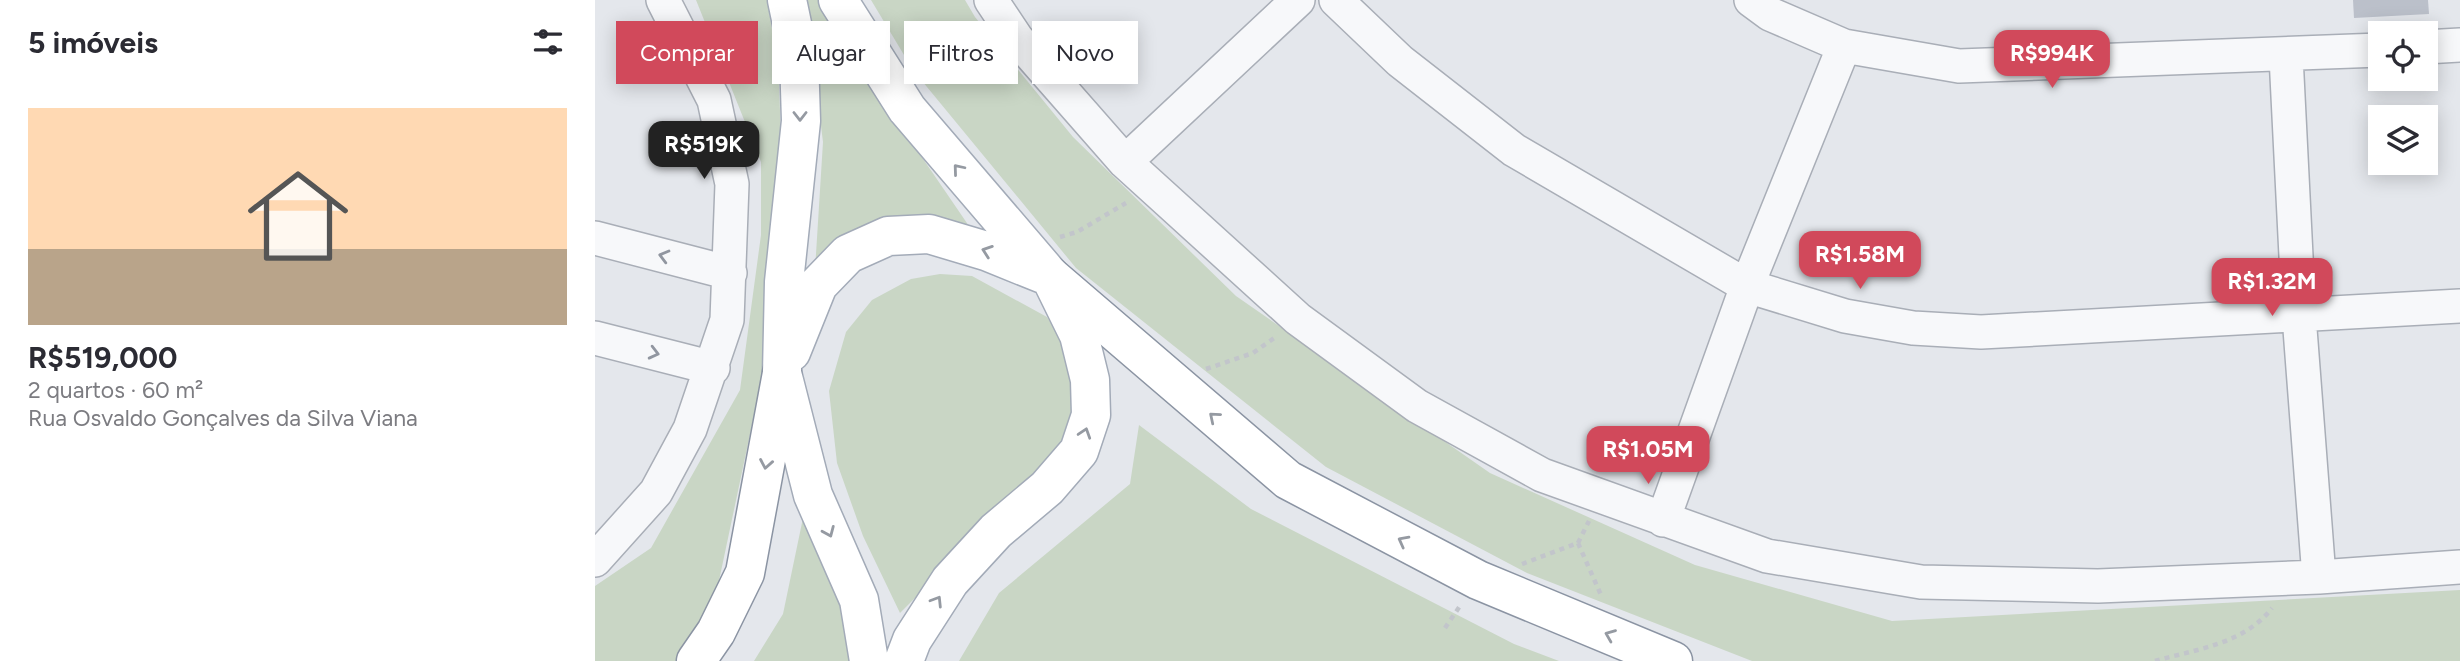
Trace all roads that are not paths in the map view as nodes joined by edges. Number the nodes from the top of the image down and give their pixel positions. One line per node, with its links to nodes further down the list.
1 (663, 0): 15 (street)
2 (787, 0): 22 (main road, one-way to 22)
3 (838, 0): 16 (main road, one-way to 3)
4 (991, 0): 13 (street)
5 (1298, 0): 13 (street)
6 (1336, 0): 17 (street)
7 (1751, 0): 9 (street)
8 (2460, 44): 10 (street)
9 (1844, 46): 12 (street); 17 (street)
10 (2438, 46)
11 (2368, 51): 12 (street)
12 (2286, 55): 19 (street)
13 (1137, 173): 23 (street)
14 (595, 238): 15 (street, one-way to 14)
15 (730, 273): 21 (street)
16 (1050, 276): 22 (main road, one-way to 22); 29 (main road, one-way to 16); 30 (main road, one-way to 16)
17 (1747, 286): 19 (street); 23 (street)
18 (2460, 306): 19 (street)
19 (2299, 316): 26 (street)
20 (595, 338): 21 (street, one-way to 21)
21 (713, 368): 24 (street)
22 (782, 373): 27 (main road, one-way to 27); 28 (main road, one-way to 28)
23 (1663, 520): 26 (street)
24 (595, 560)
25 (2460, 567): 26 (street)
26 (2319, 577)
27 (696, 661)
28 (869, 661)
29 (904, 661)
30 (1673, 661)

